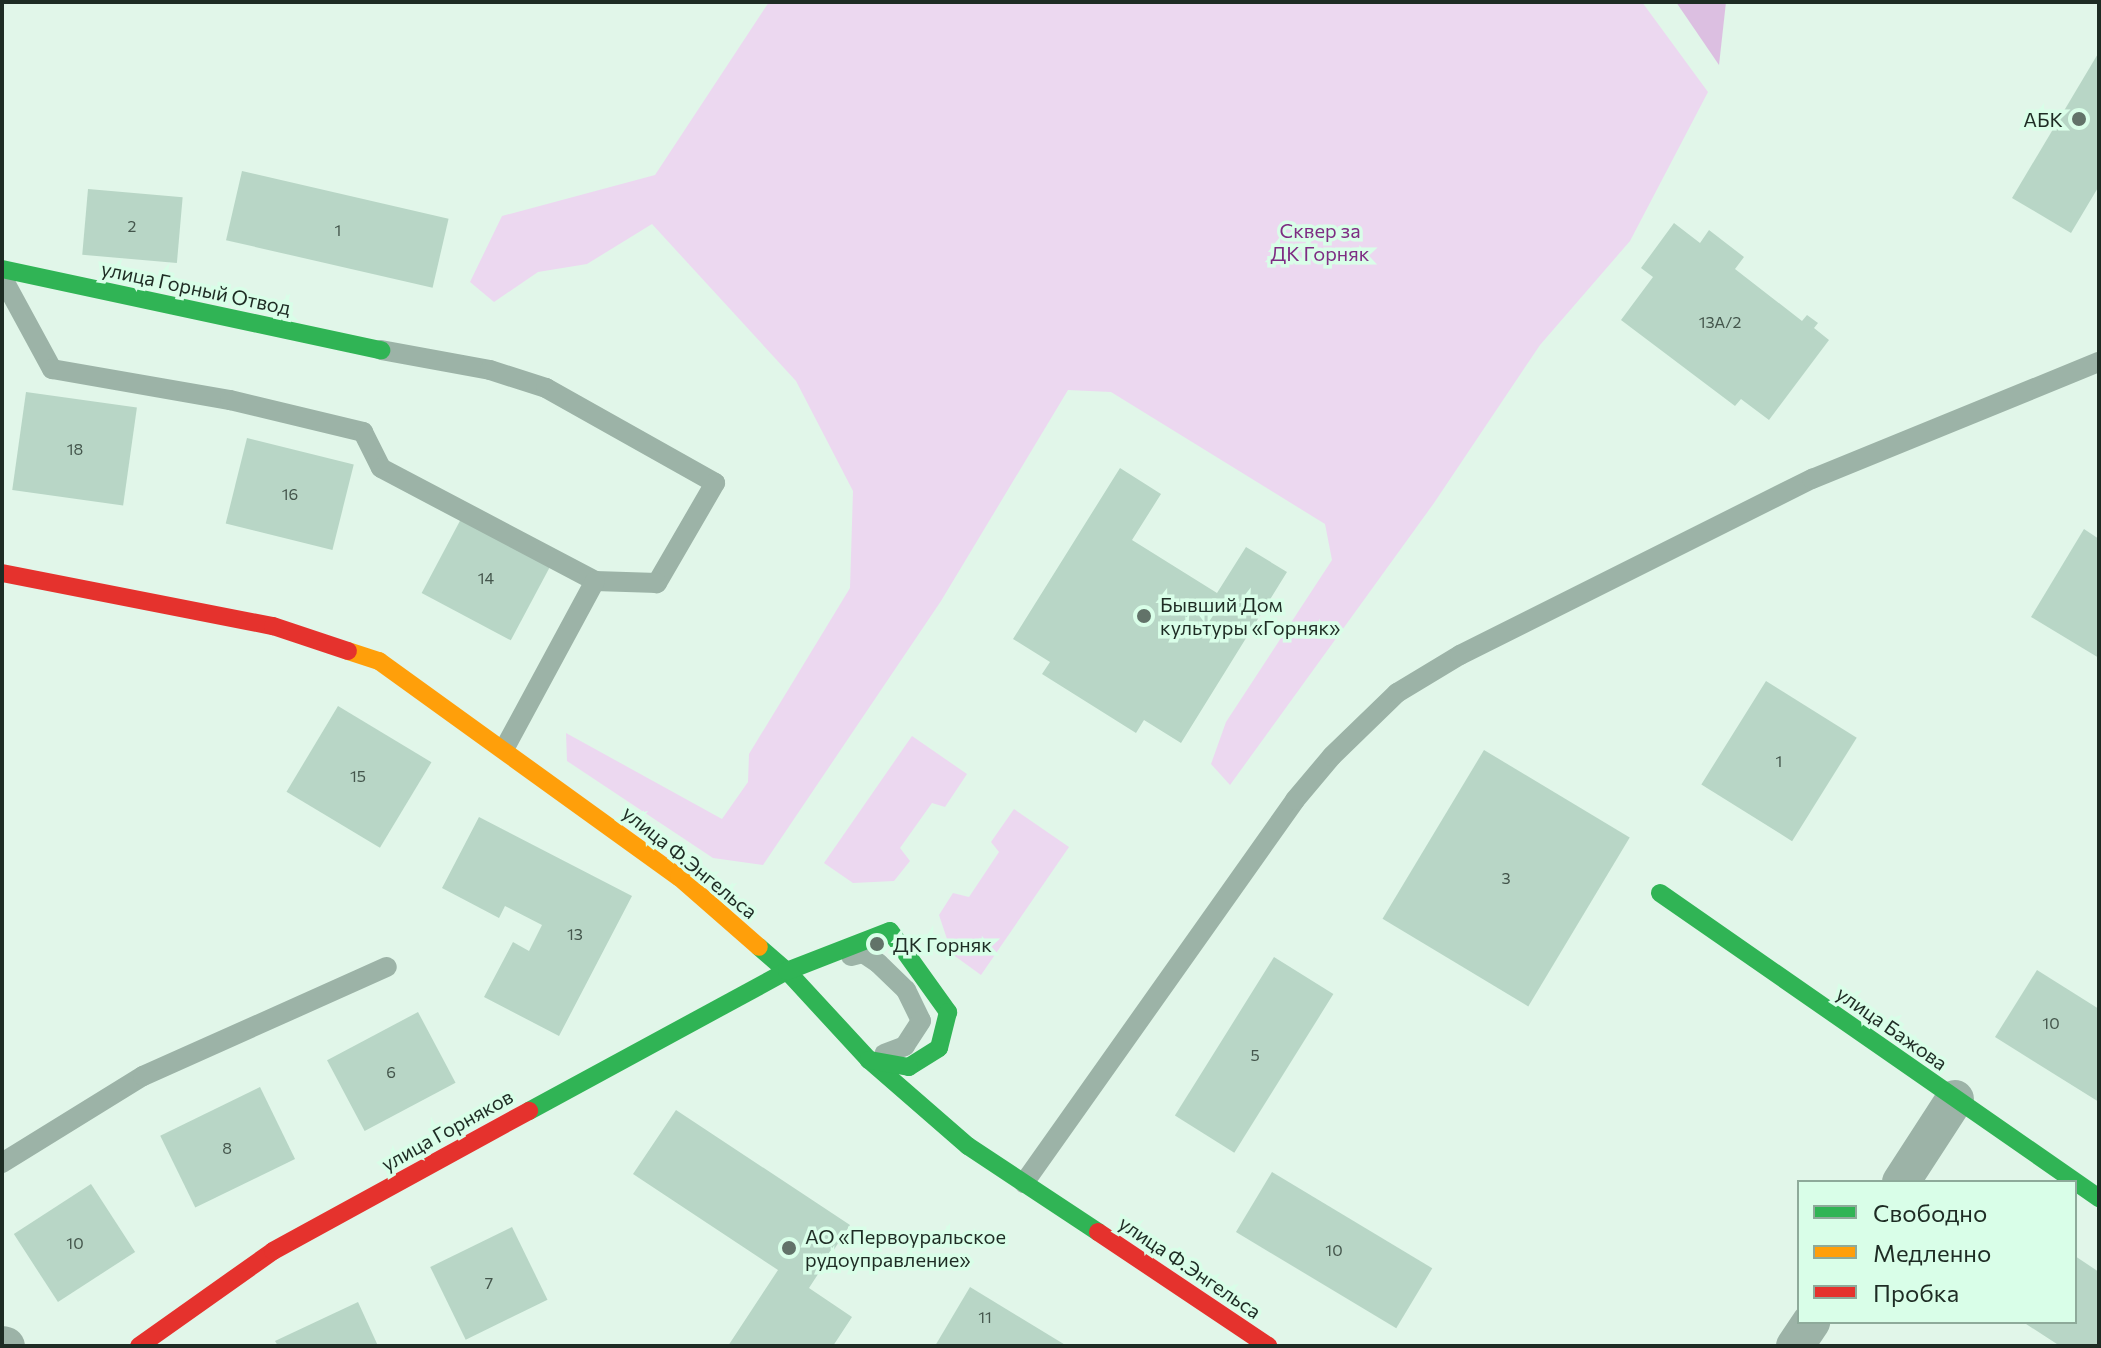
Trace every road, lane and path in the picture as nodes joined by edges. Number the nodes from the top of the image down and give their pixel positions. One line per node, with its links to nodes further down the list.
1 (2, 269): 3 (street, улица Горный Отвод)
2 (2, 277): 6 (lane)
3 (381, 350): 6 (lane)
4 (2099, 362): 16 (lane)
5 (2, 573): 7 (street, улица Ф.Энгельса)
6 (595, 581): 7 (lane)
7 (504, 749): 10 (street, улица Ф.Энгельса)
8 (1660, 893): 12 (street, улица Бажова)
9 (387, 967): 13 (lane)
10 (787, 971): 11 (street, улица Ф.Энгельса); 11 (lane); 11 (street, улица Горняков); 20 (street, улица Горняков)
11 (869, 1060): 16 (street, улица Ф.Энгельса)
12 (1955, 1099): 14 (street); 15 (street, улица Бажова)
13 (2, 1163)
14 (1902, 1180)
15 (2073, 1180)
16 (1024, 1183): 21 (street, улица Ф.Энгельса)
17 (2077, 1183): 18 (street, улица Бажова)
18 (2099, 1198)
19 (1810, 1324): 22 (street)
20 (139, 1346)
21 (1268, 1346)
22 (1795, 1346)

